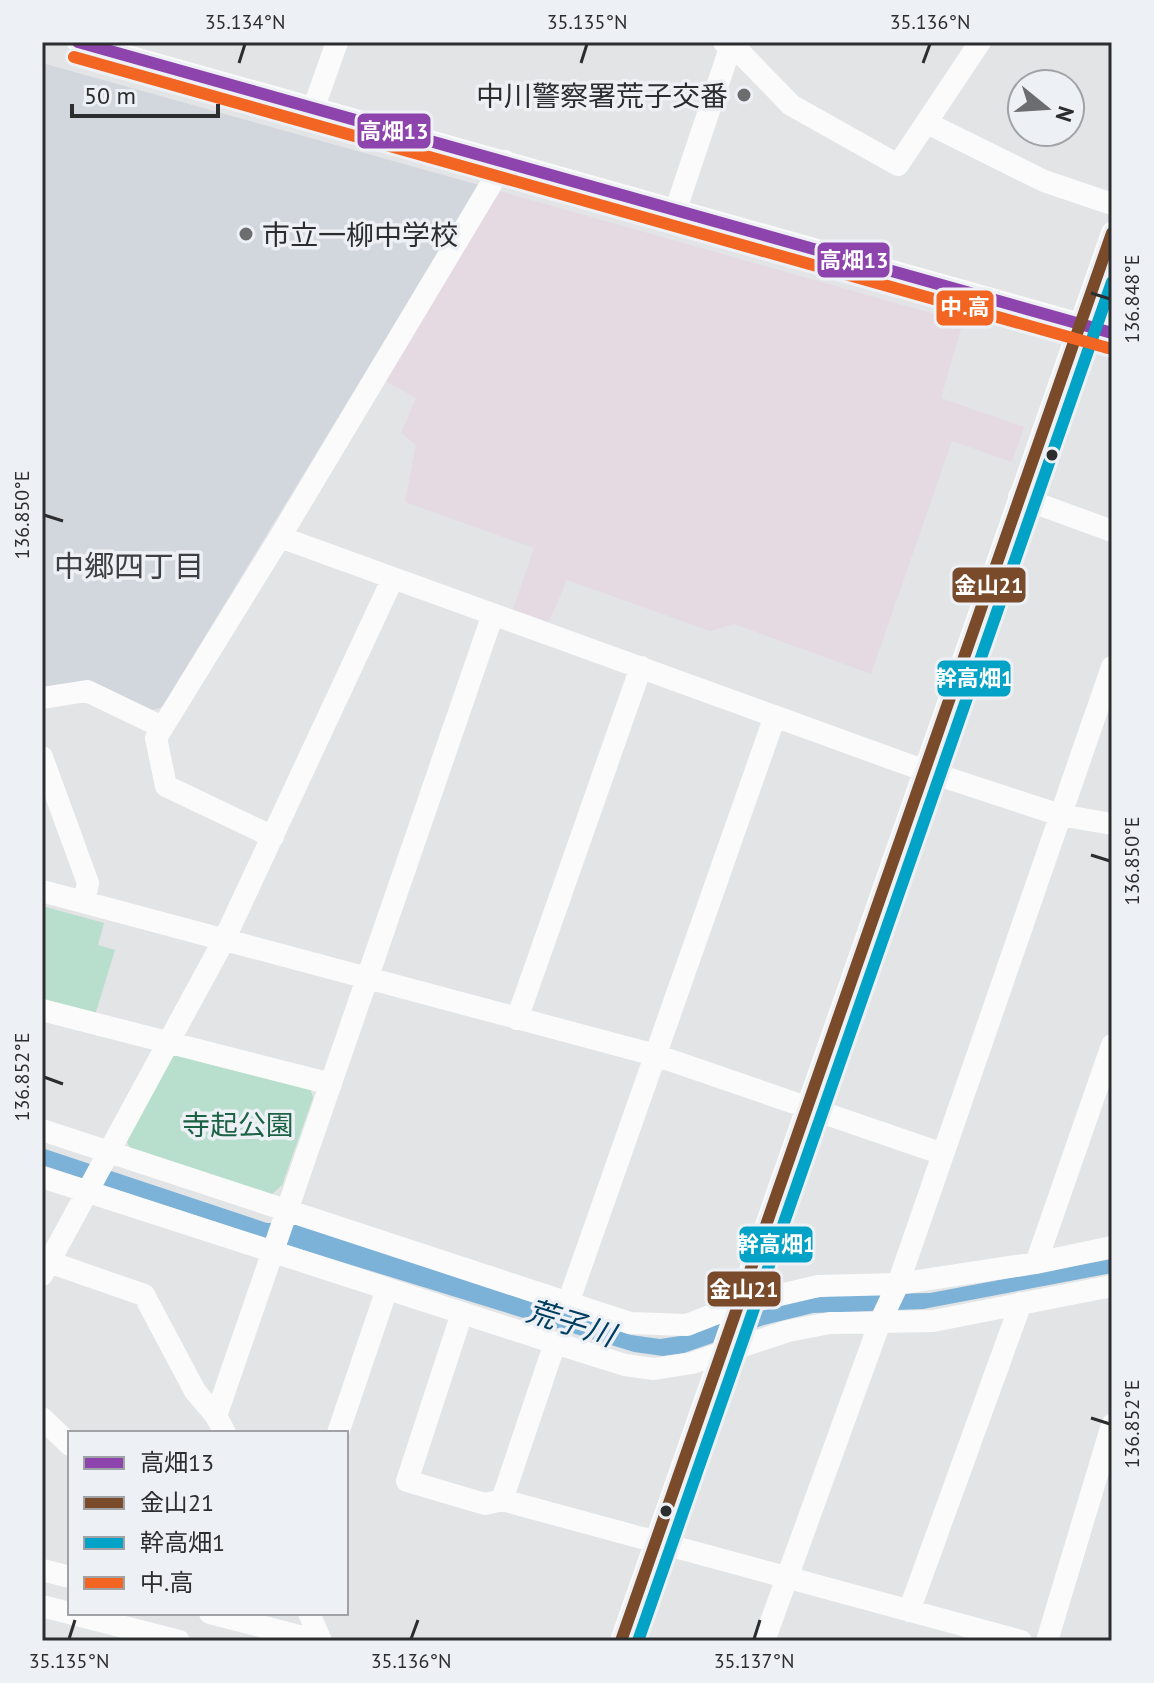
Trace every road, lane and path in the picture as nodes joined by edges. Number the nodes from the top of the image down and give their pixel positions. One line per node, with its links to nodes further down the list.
1 (78, 42): 5 (street)
2 (337, 42): 5 (street)
3 (980, 42): 6 (street)
4 (729, 43): 6 (street); 9 (street)
5 (314, 107): 7 (street)
6 (927, 123): 8 (street)
7 (505, 161): 9 (street); 15 (street)
8 (1112, 204)
9 (676, 209): 11 (street)
10 (1112, 233): 11 (street)
11 (1079, 324): 12 (street); 13 (street)
12 (1112, 333)
13 (1019, 497): 14 (street); 24 (street)
14 (1112, 531)
15 (280, 537): 16 (street); 22 (street)
16 (393, 578): 17 (street); 27 (street)
17 (493, 614): 18 (street); 31 (street)
18 (641, 667): 21 (street); 33 (street)
19 (1112, 667): 25 (street)
20 (42, 698): 22 (street)
21 (775, 716): 24 (street); 36 (street)
22 (162, 727): 27 (street)
23 (42, 757): 29 (street)
24 (923, 770): 25 (street); 38 (street)
25 (1060, 815): 26 (street); 40 (street)
26 (1112, 824)
27 (273, 837): 30 (street)
28 (42, 891): 29 (street)
29 (84, 902): 30 (street)
30 (224, 940): 31 (street); 34 (street)
31 (367, 978): 33 (street); 37 (street)
32 (42, 1010): 34 (street)
33 (517, 1019): 36 (street)
34 (169, 1042): 37 (street); 41 (street)
35 (1112, 1045): 47 (street)
36 (655, 1055): 38 (street); 52 (street)
37 (331, 1084): 44 (street)
38 (806, 1108): 40 (street); 54 (street)
39 (42, 1130): 41 (street)
40 (943, 1154): 50 (street)
41 (107, 1158): 43 (street); 44 (street)
42 (42, 1177): 43 (street)
43 (90, 1189): 46 (street); 48 (street)
44 (286, 1214): 46 (street); 52 (street)
45 (1112, 1247): 47 (street)
46 (274, 1248): 51 (street); 60 (street)
47 (1036, 1263): 50 (street)
48 (46, 1268): 60 (street)
49 (1112, 1286): 53 (street)
50 (896, 1287): 54 (street); 56 (street)
51 (387, 1289): 55 (street); 62 (street)
52 (568, 1303): 54 (street)
53 (1021, 1303): 56 (street); 72 (street)
54 (736, 1310): 58 (street)
55 (462, 1313): 57 (street); 65 (street)
56 (881, 1320): 58 (street); 70 (street)
57 (555, 1343): 58 (street); 65 (street)
58 (722, 1351): 67 (street)
59 (42, 1418): 63 (street)
60 (220, 1424)
61 (1112, 1425): 64 (street)
62 (339, 1431)
63 (68, 1443)
64 (1090, 1499): 66 (street); 81 (street)
65 (502, 1500): 67 (street)
66 (1112, 1505)
67 (655, 1543): 70 (street); 78 (street)
68 (42, 1570): 69 (street)
69 (68, 1576)
70 (787, 1578): 72 (street); 79 (street)
71 (42, 1606): 75 (street)
72 (909, 1611): 80 (street)
73 (218, 1615): 77 (street)
74 (310, 1615): 77 (street)
75 (111, 1632): 76 (street)
76 (179, 1641)
77 (319, 1641)
78 (621, 1641)
79 (764, 1641)
80 (1021, 1641)
81 (1047, 1641)

